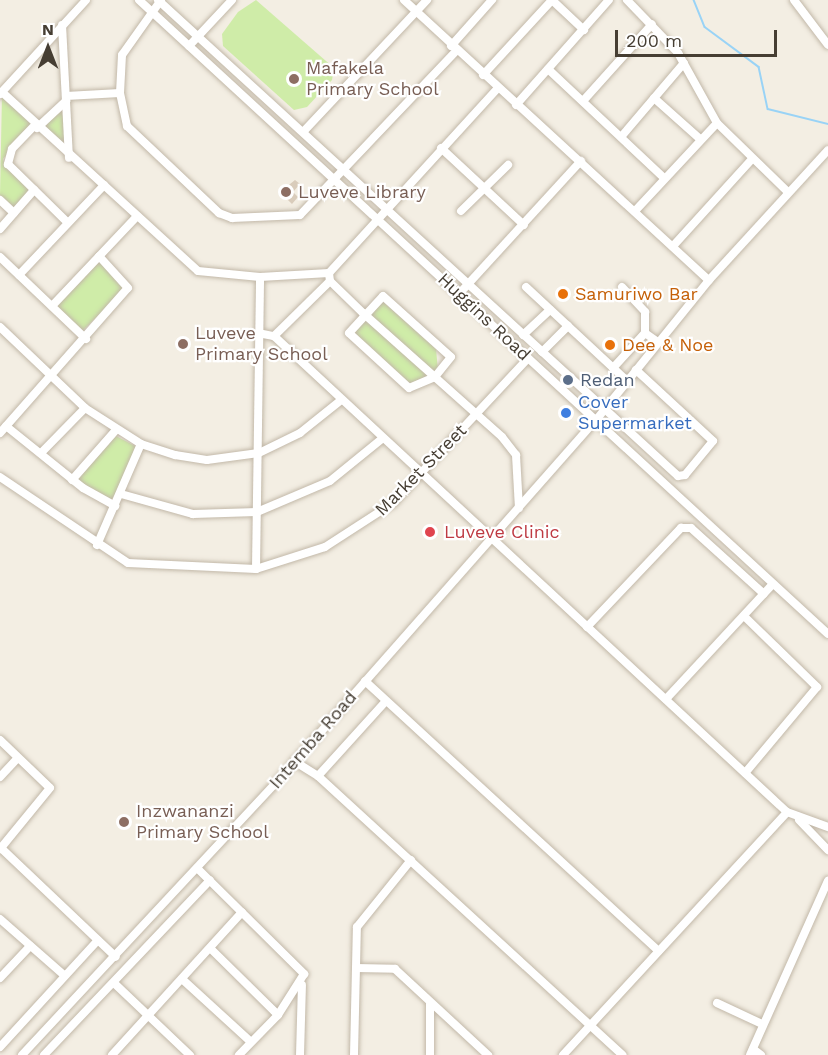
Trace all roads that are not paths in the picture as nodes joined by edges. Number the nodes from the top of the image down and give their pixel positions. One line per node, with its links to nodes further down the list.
1 (86, 0): 15 (street)
2 (139, 0): 12 (street, Huggins Road)
3 (232, 0): 17 (street)
4 (404, 0): 13 (street)
5 (427, 0): 13 (street)
6 (492, 0): 20 (street)
7 (552, 0): 16 (street); 23 (street)
8 (609, 0): 16 (street)
9 (627, 0): 14 (street)
10 (794, 0): 18 (street)
11 (160, 1): 12 (street); 17 (street)
12 (151, 11): 19 (street, Huggins Road); 26 (street)
13 (416, 11): 20 (street); 33 (street)
14 (652, 24): 21 (street); 29 (street)
15 (62, 25): 25 (street); 27 (street)
16 (585, 30): 22 (street)
17 (198, 36): 19 (street); 33 (street)
18 (828, 45)
19 (189, 46): 44 (street, Huggins Road)
20 (453, 49): 23 (street); 42 (street)
21 (684, 63): 28 (street); 31 (street)
22 (549, 69): 29 (street); 30 (street)
23 (483, 75): 24 (street)
24 (498, 88): 30 (street); 36 (street)
25 (1, 93): 32 (street)
26 (120, 93): 27 (street); 44 (street)
27 (66, 98): 32 (street); 38 (street)
28 (654, 98): 34 (street); 35 (street)
29 (583, 101): 34 (street)
30 (516, 105): 40 (street)
31 (717, 123): 35 (street); 39 (street)
32 (36, 127): 38 (street); 47 (street)
33 (304, 131): 42 (street)
34 (621, 137): 43 (street)
35 (700, 139): 43 (street)
36 (441, 148): 46 (street); 50 (street)
37 (828, 150): 48 (street, Intemba Road)
38 (69, 158): 45 (street)
39 (752, 159): 48 (street); 59 (street)
40 (581, 161): 52 (street); 57 (street)
41 (508, 165): 46 (street)
42 (345, 171): 44 (street); 50 (street)
43 (664, 178): 52 (street)
44 (337, 180): 55 (street, Huggins Road)
45 (104, 185): 54 (street); 56 (street)
46 (484, 188): 51 (street); 57 (street)
47 (34, 190): 53 (street); 56 (street)
48 (788, 192): 65 (street, Intemba Road)
49 (0, 200): 53 (street)
50 (386, 208): 55 (street); 66 (street)
51 (461, 211)
52 (635, 211): 59 (street)
53 (14, 213): 58 (street)
54 (137, 216): 60 (street); 63 (street)
55 (378, 217): 64 (street); 69 (street, Huggins Road)
56 (68, 223): 62 (street)
57 (524, 225): 66 (street)
58 (0, 229)
59 (674, 245): 65 (street)
60 (99, 256): 70 (street); 79 (street)
61 (1, 260): 62 (street)
62 (20, 275): 70 (street)
63 (260, 277): 64 (street); 75 (street)
64 (329, 277): 72 (street); 78 (street)
65 (709, 280): 80 (street, Intemba Road)
66 (468, 285): 69 (street); 77 (street)
67 (526, 287): 71 (street)
68 (622, 287): 76 (street)
69 (458, 295): 82 (street, Huggins Road)
70 (52, 306): 79 (street)
71 (550, 310): 73 (street); 77 (street)
72 (363, 313): 86 (street); 86 (street); 86 (street)
73 (568, 326): 81 (street); 83 (street)
74 (0, 327): 85 (street)
75 (258, 333): 78 (street); 99 (street)
76 (645, 333): 80 (street); 83 (street)
77 (523, 335): 81 (street)
78 (274, 336): 88 (street)
79 (86, 339): 85 (street)
80 (658, 342): 84 (street, Intemba Road)
81 (542, 352): 90 (street)
82 (528, 358): 91 (street, Market Street); 92 (street, Huggins Road)
83 (613, 368): 87 (street)
84 (636, 370): 87 (street, Intemba Road); 90 (street)
85 (52, 375): 89 (street); 93 (street)
86 (435, 377): 91 (street)
87 (627, 381): 90 (street, Intemba Road)
88 (340, 401): 96 (street); 99 (street)
89 (85, 408): 94 (street); 98 (street)
90 (606, 409): 92 (street, Intemba Road)
91 (477, 414): 100 (street, Market Street); 105 (street)
92 (597, 419): 105 (street, Intemba Road); 110 (street, Huggins Road)
93 (6, 426): 95 (street); 98 (street)
94 (116, 430): 97 (street); 102 (street)
95 (0, 433)
96 (383, 438): 100 (street); 106 (street)
97 (141, 444): 99 (street); 103 (street)
98 (41, 453): 102 (street)
99 (259, 453): 106 (street)
100 (421, 474): 107 (street); 109 (street, Market Street)
101 (0, 477): 108 (street, Market Street)
102 (72, 480): 104 (street)
103 (121, 494): 104 (street); 106 (street)
104 (115, 506): 108 (street)
105 (519, 508): 107 (street, Intemba Road)
106 (257, 512): 109 (street)
107 (492, 540): 113 (street); 115 (street, Intemba Road)
108 (97, 545): 109 (street, Market Street)
109 (256, 569)
110 (773, 584): 111 (street); 114 (street, Huggins Road)
111 (764, 594): 112 (street); 113 (street)
112 (744, 615): 116 (street); 121 (street)
113 (587, 627): 116 (street)
114 (828, 634)
115 (365, 681): 117 (street); 120 (street, Intemba Road)
116 (666, 699): 121 (street)
117 (386, 701): 122 (street); 138 (street)
118 (0, 740): 119 (street)
119 (18, 758): 123 (street); 127 (street)
120 (294, 761): 122 (street); 130 (street, Intemba Road)
121 (745, 773): 124 (street)
122 (318, 776): 129 (street)
123 (0, 777)
124 (787, 812): 125 (street); 138 (street)
125 (798, 819): 126 (street); 128 (street)
126 (828, 827)
127 (0, 849): 135 (street)
128 (828, 850)
129 (411, 860): 140 (street); 151 (street)
130 (196, 868): 131 (street); 139 (street, Intemba Road)
131 (210, 880): 133 (street); 144 (street)
132 (828, 881): 150 (street)
133 (242, 912): 137 (street); 145 (street)
134 (0, 919): 136 (street)
135 (98, 940): 139 (street); 141 (street)
136 (30, 946): 141 (street); 142 (street)
137 (210, 948): 143 (street); 148 (street)
138 (659, 951): 151 (street)
139 (116, 957): 155 (street, Intemba Road)
140 (356, 968): 147 (street); 161 (street)
141 (64, 976): 153 (street)
142 (0, 978)
143 (182, 979): 149 (street); 152 (street)
144 (114, 983): 149 (street); 156 (street)
145 (302, 985): 148 (street); 160 (street)
146 (717, 1003): 150 (street)
147 (430, 1004): 162 (street); 163 (street)
148 (278, 1015): 152 (street)
149 (147, 1016): 157 (street); 158 (street)
150 (762, 1024): 154 (street)
151 (591, 1025): 164 (street); 165 (street)
152 (251, 1042): 159 (street)
153 (0, 1047)
154 (751, 1052): 166 (street)
155 (22, 1055)
156 (44, 1055)
157 (112, 1055)
158 (190, 1055)
159 (239, 1055)
160 (300, 1055)
161 (354, 1055)
162 (430, 1055)
163 (488, 1055)
164 (563, 1055)
165 (623, 1055)
166 (761, 1055)

